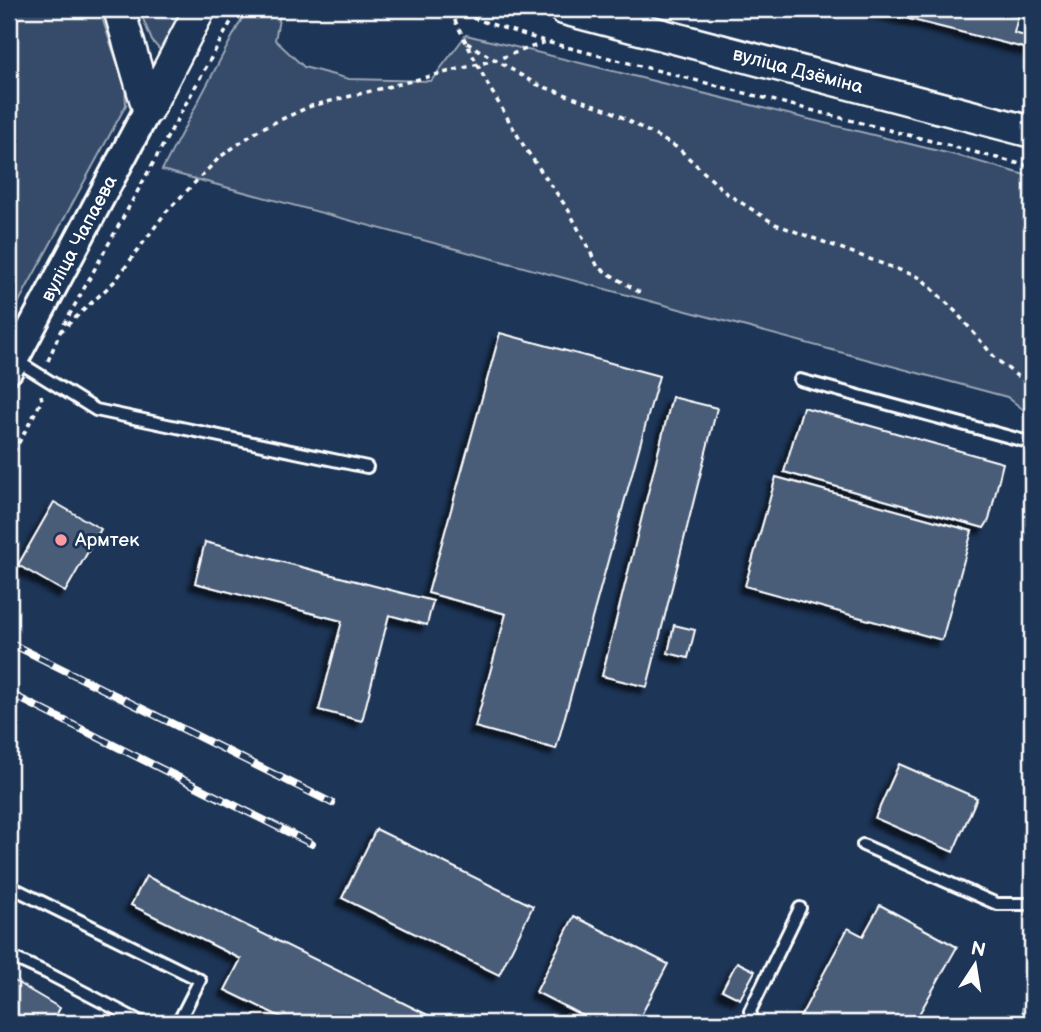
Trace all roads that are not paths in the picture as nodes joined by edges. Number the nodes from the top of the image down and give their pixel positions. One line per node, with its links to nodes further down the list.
1 (119, 9): 4 (main road)
2 (201, 9): 4 (main road, вуліца Чапаева)
3 (564, 9): 5 (main road, вуліца Дзёміна)
4 (148, 109): 6 (street, вуліца Чапаева)
5 (1032, 132)
6 (12, 365): 9 (lane)
7 (800, 380): 8 (lane)
8 (1032, 443)
9 (367, 467)
10 (863, 845): 12 (lane)
11 (9, 886): 17 (lane)
12 (1032, 904)
13 (800, 908): 18 (lane)
14 (9, 956): 16 (lane)
15 (1032, 968): 19 (lane)
16 (142, 1023)
17 (178, 1023)
18 (752, 1023)
19 (1029, 1023)

